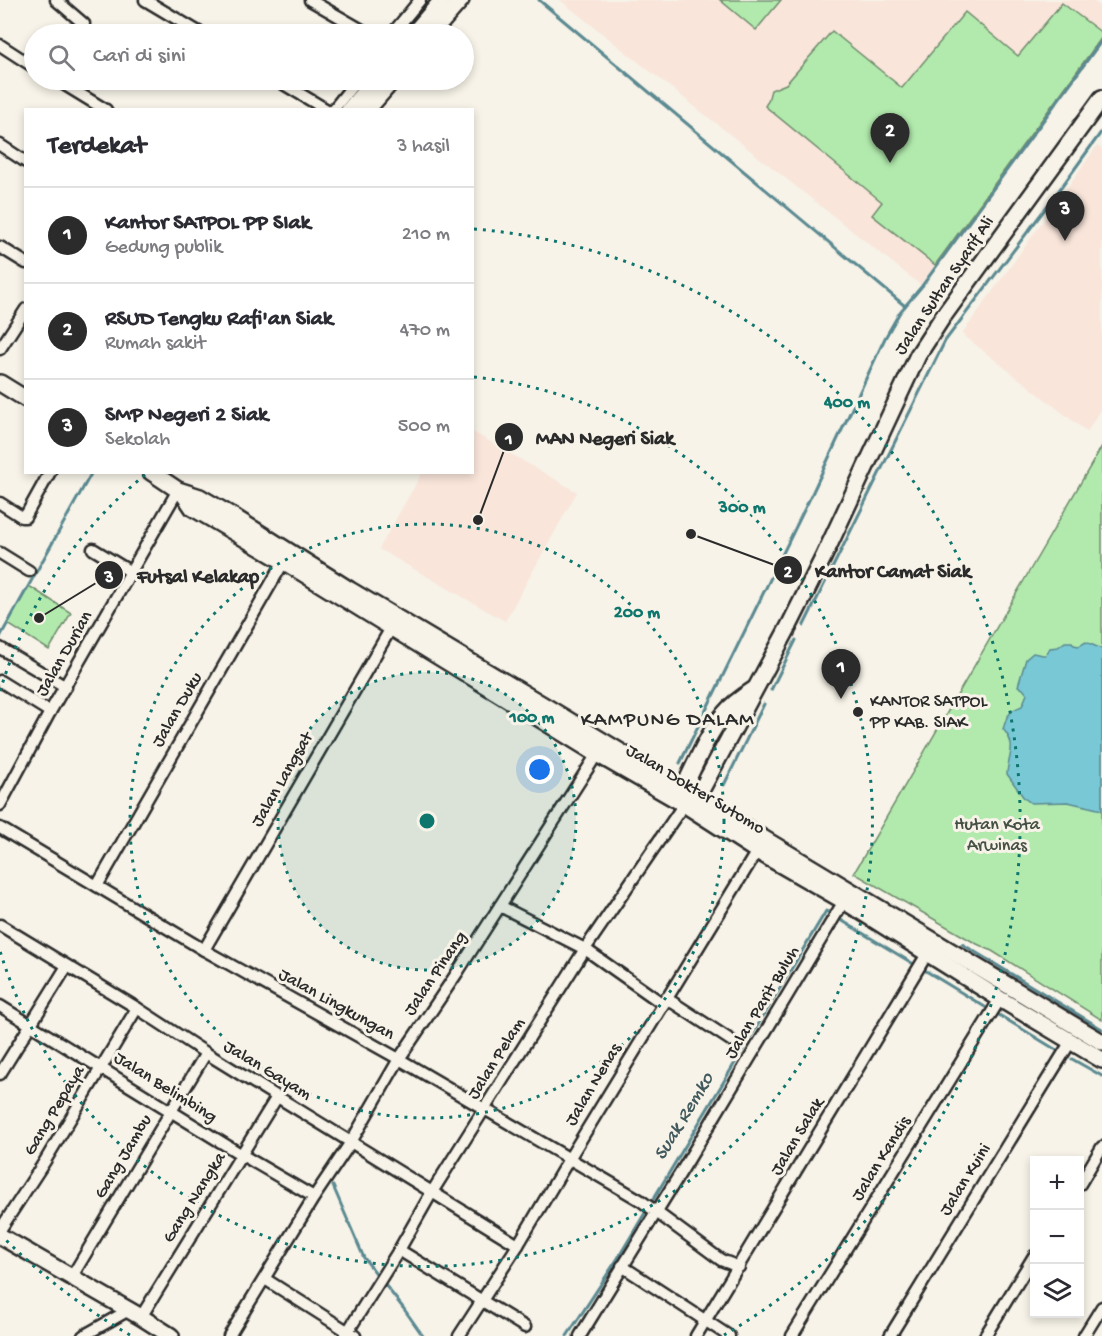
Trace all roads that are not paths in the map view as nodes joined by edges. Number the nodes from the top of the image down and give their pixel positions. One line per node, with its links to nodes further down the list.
1 (56, 0): 7 (street)
2 (145, 0): 8 (street)
3 (310, 0): 9 (street)
4 (420, 0): 10 (street)
5 (442, 0): 11 (main road)
6 (461, 0): 12 (main road)
7 (84, 24)
8 (185, 24)
9 (352, 24)
10 (400, 24)
11 (422, 24)
12 (440, 24)
13 (0, 45): 14 (street)
14 (24, 61)
15 (73, 90): 21 (street)
16 (294, 90): 22 (street)
17 (349, 90): 23 (street)
18 (366, 90): 24 (main road)
19 (384, 90): 25 (main road)
20 (1102, 98): 49 (main road, Jalan Sultan Syarif Ali)
21 (103, 108)
22 (324, 108)
23 (335, 108)
24 (351, 108)
25 (369, 108)
26 (0, 145): 27 (street)
27 (24, 161)
28 (0, 248): 29 (street)
29 (24, 261)
30 (24, 312): 31 (street)
31 (0, 349)
32 (0, 383): 33 (main road)
33 (24, 398)
34 (49, 474): 37 (street)
35 (154, 474): 36 (main road, Jalan Dokter Sutomo)
36 (180, 491): 40 (main road, Jalan Dokter Sutomo); 42 (street, Jalan Durian)
37 (0, 503)
38 (93, 549): 42 (street)
39 (0, 553): 41 (street)
40 (287, 556): 43 (main road, Jalan Dokter Sutomo); 49 (main road, Jalan Dokter Sutomo); 53 (street, Jalan Duku)
41 (28, 570)
42 (131, 572): 46 (street, Jalan Durian)
43 (391, 627): 48 (main road, Jalan Dokter Sutomo); 58 (street, Jalan Langsat)
44 (0, 648): 46 (street)
45 (0, 681): 47 (street)
46 (66, 687): 47 (street, Jalan Durian)
47 (50, 712): 50 (street, Jalan Durian)
48 (597, 754): 49 (main road, Jalan Dokter Sutomo); 54 (street, Jalan Pinang)
49 (688, 797): 52 (main road, Jalan Dokter Sutomo); 57 (street, Jalan Pelam); 61 (main road, Jalan Dokter Sutomo)
50 (0, 805)
51 (0, 828): 53 (street, Jalan Lingkungan)
52 (757, 851): 55 (main road, Jalan Dokter Sutomo); 63 (street, Jalan Nenas)
53 (97, 886): 58 (street, Jalan Lingkungan)
54 (500, 906): 57 (street); 71 (street, Jalan Pinang)
55 (838, 911): 59 (main road, Jalan Dokter Sutomo); 85 (street, Jalan Parit Buluh)
56 (0, 925): 60 (street, Jalan Gayam)
57 (585, 949): 63 (street); 76 (street, Jalan Pelam)
58 (204, 950): 71 (street, Jalan Lingkungan)
59 (927, 954): 61 (main road, Jalan Dokter Sutomo); 92 (street, Jalan Salak)
60 (67, 966): 65 (street, Jalan Gayam); 66 (street)
61 (963, 967): 62 (main road, Jalan Dokter Sutomo); 69 (main road, Jalan Dokter Sutomo)
62 (1000, 999): 68 (main road, Jalan Dokter Sutomo); 108 (street, Jalan Kandis)
63 (664, 1001): 67 (street); 81 (street, Jalan Nenas)
64 (0, 1006): 66 (street, Jalan Belimbing)
65 (137, 1008): 70 (street, Jalan Gayam); 73 (street, Gang Pepaya)
66 (30, 1024): 73 (street, Jalan Belimbing); 74 (street)
67 (732, 1041)
68 (1071, 1041): 72 (main road, Jalan Dokter Sutomo); 109 (street, Jalan Kuini)
69 (1102, 1042)
70 (206, 1053): 75 (street, Jalan Gayam); 77 (street, Gang Jambu)
71 (399, 1059): 76 (street, Jalan Lingkungan); 78 (street, Jalan Pinang)
72 (1102, 1060)
73 (100, 1068): 77 (street, Jalan Belimbing); 86 (street, Gang Pepaya)
74 (0, 1074)
75 (277, 1097): 78 (street, Jalan Gayam); 80 (street, Gang Nangka)
76 (485, 1109): 81 (street, Jalan Lingkungan); 83 (street, Jalan Pelam)
77 (171, 1111): 80 (street, Jalan Belimbing); 93 (street, Gang Jambu)
78 (351, 1142): 83 (street, Jalan Gayam); 84 (street, Jalan Pinang)
79 (1102, 1147): 82 (street)
80 (242, 1155): 84 (street, Jalan Belimbing); 97 (street, Gang Nangka)
81 (569, 1159): 85 (street, Jalan Lingkungan); 88 (street, Jalan Nenas)
82 (1084, 1177)
83 (432, 1192): 88 (street, Jalan Gayam); 89 (street, Jalan Pelam)
84 (314, 1197): 94 (street, Jalan Pinang)
85 (656, 1211): 91 (street, Jalan Parit Buluh); 92 (street, Jalan Lingkungan)
86 (0, 1230)
87 (0, 1236): 93 (main road)
88 (518, 1245): 95 (street, Jalan Nenas)
89 (399, 1250): 95 (street); 100 (street, Jalan Pelam)
90 (1030, 1264): 110 (street)
91 (622, 1266): 98 (street); 105 (street, Jalan Parit Buluh)
92 (739, 1267): 98 (street, Jalan Salak)
93 (71, 1278): 97 (main road)
94 (265, 1279): 100 (street); 103 (street, Jalan Pinang)
95 (481, 1301): 99 (street); 104 (street, Jalan Nenas)
96 (1102, 1307): 111 (street)
97 (135, 1313): 101 (street); 102 (main road)
98 (705, 1321): 106 (street, Jalan Salak); 107 (street)
99 (525, 1328)
100 (349, 1335)
101 (83, 1336)
102 (171, 1336)
103 (229, 1336)
104 (459, 1336)
105 (580, 1336)
106 (696, 1336)
107 (729, 1336)
108 (792, 1336)
109 (890, 1336)
110 (985, 1336)
111 (1084, 1336)

